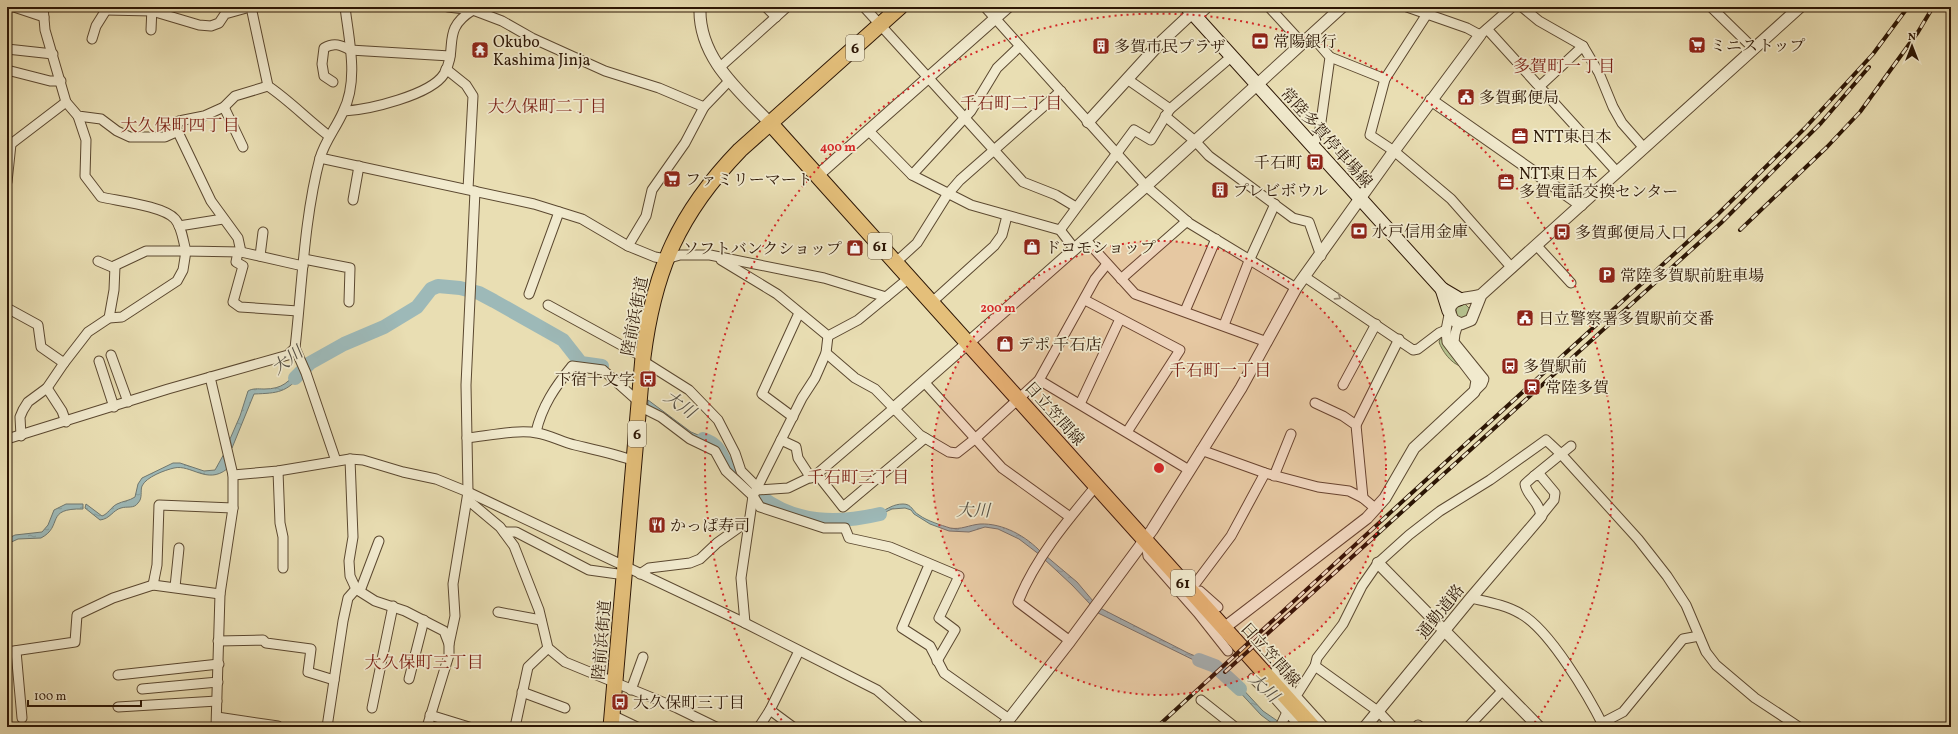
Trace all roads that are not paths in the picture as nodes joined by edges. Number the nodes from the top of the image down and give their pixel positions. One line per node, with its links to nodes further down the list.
1 (14, 7): 27 (street)
2 (43, 7): 27 (street)
3 (222, 7): 28 (street)
4 (250, 7): 28 (street); 58 (street)
5 (345, 7): 42 (street)
6 (448, 7): 22 (street)
7 (700, 7): 48 (street)
8 (766, 7): 29 (street)
9 (788, 7): 29 (street)
10 (864, 7): 31 (street)
11 (900, 7): 31 (main road, 陸前浜街道 / 6)
12 (985, 7): 30 (street)
13 (1008, 7): 30 (street)
14 (1208, 7): 25 (street)
15 (1269, 7): 36 (street)
16 (1342, 7): 34 (street)
17 (1407, 7): 26 (street)
18 (1512, 7): 33 (street)
19 (1522, 7): 39 (street)
20 (1711, 7): 41 (street)
21 (1800, 7): 41 (street)
22 (474, 8): 37 (street); 64 (street)
23 (106, 9): 24 (street); 35 (street)
24 (152, 9): 28 (street); 32 (street)
25 (1192, 13): 46 (main road, 常陸多賀停車場線); 52 (street)
26 (1427, 14): 33 (street); 53 (street)
27 (44, 17): 43 (street)
28 (223, 17)
29 (776, 17): 48 (street)
30 (995, 18): 38 (street); 51 (street)
31 (880, 25): 51 (street); 70 (main road, 陸前浜街道 / 6)
32 (151, 30)
33 (1484, 32): 59 (street); 61 (street)
34 (1311, 35): 36 (street); 47 (street)
35 (92, 39)
36 (1302, 43): 57 (street)
37 (451, 45): 44 (street); 45 (street)
38 (1020, 46): 60 (street); 68 (street)
39 (1583, 46): 59 (street); 78 (street)
40 (7, 49): 43 (street)
41 (1754, 49): 78 (street)
42 (350, 50): 44 (street); 56 (street); 65 (street)
43 (53, 54): 55 (street)
44 (439, 55): 45 (street)
45 (450, 56): 49 (street)
46 (1231, 57): 57 (main road, 常陸多賀停車場線); 66 (street)
47 (1330, 58): 53 (street); 76 (street)
48 (719, 68): 54 (street)
49 (446, 69): 65 (street); 89 (street)
50 (7, 70): 55 (street)
51 (928, 79): 68 (street); 72 (street)
52 (1127, 79): 66 (street); 69 (street)
53 (1384, 79): 80 (street)
54 (730, 80): 64 (street); 70 (street)
55 (61, 81): 62 (street)
56 (333, 82)
57 (1256, 85): 74 (street); 76 (main road, 常陸多賀停車場線)
58 (268, 86): 63 (street); 73 (street)
59 (1540, 86): 84 (street)
60 (1061, 91): 69 (street); 79 (street)
61 (1431, 100): 80 (street); 94 (street)
62 (66, 102): 67 (street); 75 (street)
63 (224, 107): 71 (street); 77 (street)
64 (704, 107): 105 (street)
65 (344, 111): 73 (street)
66 (1168, 112): 74 (street); 81 (street)
67 (78, 116): 71 (street); 100 (street)
68 (964, 118): 79 (street); 85 (street)
69 (1088, 122): 81 (street)
70 (770, 123): 86 (main road, 日立笠間線 / 61); 113 (main road, 陸前浜街道 / 6)
71 (176, 128): 98 (street)
72 (869, 131): 85 (street); 86 (street)
73 (329, 136): 82 (street)
74 (1195, 141): 88 (street); 93 (street)
75 (9, 144): 87 (street)
76 (1311, 145): 91 (main road, 常陸多賀停車場線)
77 (243, 147)
78 (1644, 148): 84 (street)
79 (994, 150): 90 (street); 95 (street)
80 (1394, 151): 91 (street); 120 (street)
81 (1116, 154): 88 (street); 95 (street)
82 (320, 158): 83 (street); 116 (street)
83 (359, 166): 89 (street); 92 (street)
84 (1617, 172): 94 (street)
85 (912, 175): 90 (street)
86 (817, 176): 117 (main road, 日立笠間線 / 61)
87 (7, 182)
88 (1146, 186): 99 (street); 103 (street)
89 (471, 190): 96 (street); 179 (street)
90 (947, 195): 97 (street); 117 (street)
91 (1359, 199): 111 (street); 126 (main road, 常陸多賀停車場線)
92 (353, 200)
93 (1275, 204): 111 (street); 115 (street)
94 (1581, 205): 106 (street)
95 (1076, 207): 101 (street)
96 (559, 212): 105 (street); 127 (street)
97 (1007, 216): 101 (street); 133 (street)
98 (222, 219): 100 (street); 109 (street)
99 (1186, 221): 104 (street); 123 (street)
100 (179, 226): 108 (street)
101 (1060, 230): 107 (street)
102 (263, 232): 110 (street)
103 (1085, 239): 107 (street); 118 (street)
104 (1216, 239): 115 (street); 137 (street)
105 (628, 246): 113 (street)
106 (1537, 246): 120 (street); 124 (street)
107 (1074, 248): 151 (street)
108 (186, 251): 109 (street); 119 (street); 142 (street)
109 (240, 252): 110 (street); 136 (street)
110 (260, 256): 116 (street)
111 (1321, 256): 121 (street)
112 (715, 257): 113 (street); 129 (street); 138 (street)
113 (666, 260): 141 (main road, 陸前浜街道 / 6)
114 (98, 261): 119 (street)
115 (1249, 261): 125 (street); 146 (street)
116 (304, 262): 132 (street); 136 (street)
117 (895, 263): 122 (main road, 日立笠間線 / 61)
118 (1106, 264): 123 (street); 131 (street)
119 (115, 266): 142 (street)
120 (1512, 268): 128 (street)
121 (1305, 277): 125 (street); 144 (street, one-way to 144)
122 (909, 278): 129 (street); 133 (main road, 日立笠間線 / 61)
123 (1121, 279): 137 (street)
124 (1571, 283)
125 (1296, 288): 150 (street)
126 (1442, 289): 130 (main road); 139 (main road)
127 (529, 294)
128 (1481, 295): 130 (street); 140 (street)
129 (886, 297): 148 (street)
130 (1461, 299): 139 (street); 140 (street)
131 (1084, 300): 143 (street); 160 (street)
132 (349, 302)
133 (931, 302): 151 (main road, 日立笠間線 / 61)
134 (548, 305): 153 (street)
135 (7, 308): 158 (street)
136 (298, 311): 152 (street)
137 (1185, 311): 146 (street)
138 (799, 313): 148 (street); 172 (street)
139 (1449, 313): 145 (street); 147 (street)
140 (1474, 313): 145 (street)
141 (650, 314): 153 (street); 156 (main road, 陸前浜街道 / 6)
142 (109, 318): 158 (street)
143 (1120, 319): 169 (street); 176 (street)
144 (1376, 324): 149 (street); 162 (street)
145 (1458, 324): 164 (street)
146 (1224, 325): 150 (street)
147 (1446, 330): 149 (street); 164 (street)
148 (828, 336): 154 (street)
149 (1399, 339): 174 (street)
150 (1268, 342): 185 (street)
151 (968, 344): 161 (street); 165 (main road, 日立笠間線 / 61)
152 (295, 348): 159 (street); 188 (street)
153 (627, 348): 156 (street)
154 (826, 353): 171 (street); 172 (street)
155 (112, 355): 166 (street)
156 (643, 359): 168 (main road, 陸前浜街道 / 6); 197 (street)
157 (99, 361): 170 (street)
158 (64, 363): 163 (street)
159 (210, 377): 166 (street); 192 (street)
160 (1039, 380): 165 (street); 169 (street)
161 (925, 383): 171 (street); 181 (street)
162 (1343, 385)
163 (47, 388): 173 (street); 178 (street)
164 (1474, 392): 201 (street)
165 (1017, 399): 181 (street); 196 (main road, 日立笠間線 / 61)
166 (128, 402): 170 (street)
167 (1316, 403): 174 (street)
168 (639, 404): 175 (street); 189 (main road, 陸前浜街道 / 6); 197 (street)
169 (1080, 404): 176 (street)
170 (114, 407): 173 (street)
171 (893, 409): 180 (street); 194 (street)
172 (792, 417): 183 (street)
173 (66, 422): 178 (street)
174 (1356, 425): 199 (street)
175 (536, 432): 179 (street); 189 (street)
176 (1127, 432): 191 (street)
177 (1291, 434): 193 (street)
178 (22, 436): 182 (street)
179 (467, 438): 198 (street)
180 (925, 438): 181 (street); 194 (street)
181 (976, 438): 203 (street)
182 (7, 439)
183 (781, 440): 194 (street); 197 (street)
184 (1570, 446): 186 (street)
185 (1201, 450): 191 (street); 193 (street)
186 (1561, 454): 195 (street); 209 (street); 228 (street)
187 (350, 459): 188 (street); 198 (street); 217 (street)
188 (336, 461): 190 (street)
189 (634, 461): 212 (main road, 陸前浜街道 / 6)
190 (278, 470): 192 (street); 211 (street)
191 (1189, 470): 206 (street)
192 (233, 475): 200 (street)
193 (1269, 475): 199 (street); 214 (street)
194 (814, 476): 197 (street)
195 (1534, 476): 202 (street); 202 (street)
196 (1096, 486): 203 (street); 206 (main road, 日立笠間線 / 61)
197 (755, 491): 204 (street); 210 (street)
198 (468, 492): 205 (street); 212 (street); 231 (street)
199 (1363, 498): 201 (street)
200 (233, 508): 215 (street); 218 (street)
201 (1376, 509): 226 (street)
202 (1541, 516): 219 (street, 通勤道路)
203 (1070, 517): 230 (street)
204 (748, 521): 213 (street); 225 (street)
205 (504, 532): 212 (street); 224 (street)
206 (1145, 540): 214 (street); 226 (main road, 日立笠間線 / 61); 230 (street); 234 (street)
207 (379, 542): 217 (street)
208 (179, 548): 216 (street)
209 (1378, 563): 227 (street); 239 (street)
210 (929, 565): 237 (street); 237 (street)
211 (283, 568)
212 (625, 571): 213 (street); 246 (main road, 陸前浜街道 / 6)
213 (640, 574): 225 (street)
214 (1195, 584): 221 (street)
215 (153, 585): 216 (street); 235 (street)
216 (175, 587): 218 (street)
217 (358, 590): 220 (street); 244 (street)
218 (220, 594): 229 (street)
219 (1471, 598): 227 (street, 通勤道路); 266 (street)
220 (393, 606): 223 (street); 255 (street)
221 (1218, 607)
222 (498, 612): 224 (street)
223 (424, 620): 231 (street); 243 (street)
224 (541, 620): 232 (street)
225 (745, 623): 233 (street)
226 (1224, 628): 280 (main road, 日立笠間線 / 61)
227 (1445, 630): 249 (street); 259 (street, 通勤道路)
228 (1699, 636): 266 (street); 286 (street)
229 (218, 641): 238 (street); 244 (street)
230 (1070, 641): 264 (street)
231 (449, 644): 260 (street)
232 (548, 648): 246 (street); 250 (street)
233 (799, 651): 257 (street); 277 (street)
234 (1228, 651)
235 (12, 652): 262 (street)
236 (643, 657): 248 (street)
237 (937, 661): 264 (street)
238 (219, 664): 241 (street); 245 (street)
239 (1315, 666): 251 (street); 259 (street)
240 (1276, 670): 251 (street)
241 (118, 675)
242 (1254, 678): 258 (street)
243 (409, 679)
244 (334, 680): 270 (street)
245 (218, 682): 247 (street); 253 (street)
246 (615, 683): 248 (street); 263 (main road, 陸前浜街道 / 6)
247 (142, 689)
248 (631, 690): 268 (street)
249 (1503, 690): 284 (street); 285 (street)
250 (522, 692): 256 (street); 273 (street)
251 (1296, 696): 281 (street)
252 (1201, 700): 278 (street)
253 (217, 701): 254 (street); 261 (street)
254 (118, 707)
255 (372, 708)
256 (565, 708)
257 (770, 710): 275 (street); 276 (street)
258 (1287, 712): 265 (street); 279 (street)
259 (1379, 712): 282 (street, 通勤道路); 283 (street)
260 (430, 715): 271 (street); 272 (street)
261 (217, 716): 267 (street); 269 (street)
262 (22, 718)
263 (611, 721): 274 (street)
264 (1006, 723)
265 (1281, 725)
266 (1603, 725)
267 (278, 726)
268 (713, 726)
269 (216, 727)
270 (327, 727)
271 (427, 727)
272 (468, 727)
273 (515, 727)
274 (637, 727)
275 (759, 727)
276 (793, 727)
277 (920, 727)
278 (1235, 727)
279 (1301, 727)
280 (1313, 727)
281 (1324, 727)
282 (1366, 727)
283 (1393, 727)
284 (1468, 727)
285 (1539, 727)
286 (1799, 727)

